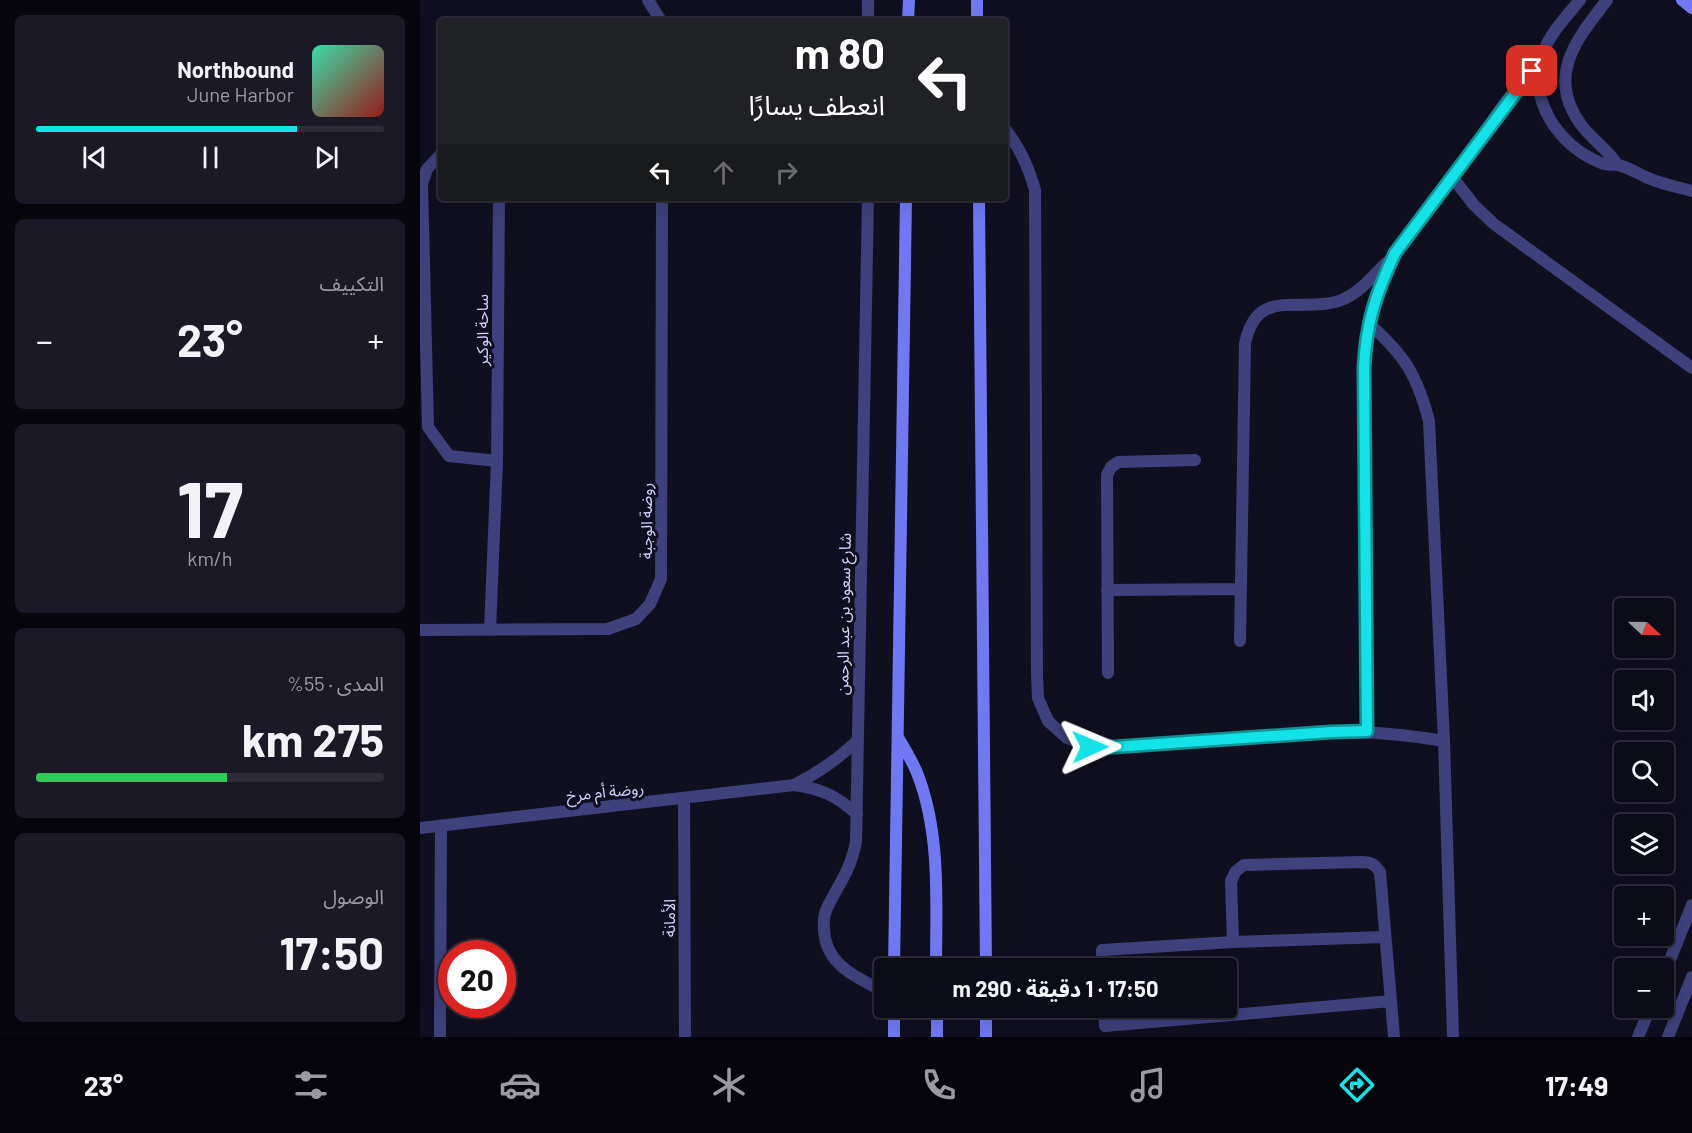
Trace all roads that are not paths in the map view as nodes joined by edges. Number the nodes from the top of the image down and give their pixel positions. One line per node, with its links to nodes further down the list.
1 (648, 0): 9 (street)
2 (868, 0): 10 (street)
3 (909, 0): 11 (main road)
4 (977, 0): 12 (main road)
5 (1580, 0): 13 (street)
6 (1607, 0): 16 (street)
7 (1682, 0): 8 (main road)
8 (1692, 8)
9 (659, 18)
10 (868, 18)
11 (908, 18)
12 (977, 18)
13 (1539, 64): 16 (street); 17 (street)
14 (1008, 133): 35 (street)
15 (438, 157): 28 (street)
16 (1617, 164): 18 (street)
17 (1453, 178): 24 (street); 26 (street)
18 (1692, 191)
19 (499, 201): 28 (street, ساحة الوكير)
20 (662, 201): 32 (street, روضة الوجبة)
21 (868, 201): 37 (street, شارع سعود بن عبد الرحمن)
22 (906, 201): 36 (main road)
23 (979, 201): 49 (main road)
24 (1395, 253): 25 (street); 29 (street)
25 (1368, 323): 35 (street); 38 (street)
26 (1692, 368)
27 (1195, 460): 30 (street)
28 (497, 461): 32 (street, ساحة الوكير)
29 (1241, 589): 30 (street); 33 (street)
30 (1107, 590): 34 (street)
31 (420, 630): 32 (street, روضة الوجبة)
32 (490, 630)
33 (1240, 641)
34 (1108, 673)
35 (1367, 731): 38 (street)
36 (897, 736): 47 (main road); 48 (main road)
37 (858, 740): 39 (street, روضة أم مرخ); 41 (street, شارع سعود بن عبد الرحمن)
38 (1444, 741): 68 (street)
39 (794, 785): 40 (street, روضة أم مرخ); 41 (street, روضة أم مرخ)
40 (684, 799): 42 (street, روضة أم مرخ); 63 (street, الأمانة)
41 (857, 814): 53 (street, شارع سعود بن عبد الرحمن)
42 (441, 827): 43 (street, روضة أم مرخ); 62 (street)
43 (420, 828)
44 (1692, 905): 51 (street)
45 (1385, 937): 46 (street); 46 (street); 54 (street)
46 (1233, 942): 50 (street)
47 (894, 958)
48 (936, 958)
49 (986, 958)
50 (1102, 958)
51 (1671, 958)
52 (1692, 977): 70 (street)
53 (874, 986)
54 (1391, 1001): 55 (street); 67 (street)
55 (1237, 1014)
56 (894, 1018): 64 (main road)
57 (937, 1018): 65 (main road)
58 (986, 1018): 66 (main road)
59 (1105, 1018): 60 (street)
60 (1197, 1018)
61 (1646, 1018): 69 (street)
62 (440, 1037)
63 (685, 1037)
64 (894, 1037)
65 (937, 1037)
66 (986, 1037)
67 (1394, 1037)
68 (1453, 1037)
69 (1638, 1037)
70 (1668, 1037)

